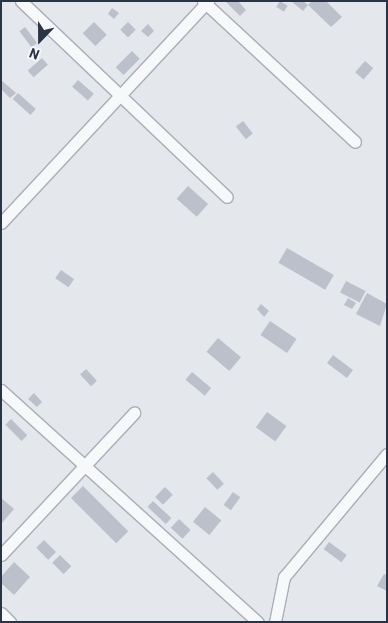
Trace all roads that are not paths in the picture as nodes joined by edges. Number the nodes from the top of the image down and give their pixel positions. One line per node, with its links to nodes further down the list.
1 (22, 1): 3 (street)
2 (205, 2): 3 (street); 4 (street)
3 (120, 95): 5 (street); 6 (street)
4 (355, 142)
5 (227, 198)
6 (1, 223)
7 (1, 390): 10 (street)
8 (134, 413): 10 (street)
9 (387, 454): 15 (street)
10 (85, 466): 11 (street); 14 (street)
11 (1, 555)
12 (1, 613): 13 (street)
13 (10, 622)
14 (258, 622)
15 (275, 622)

